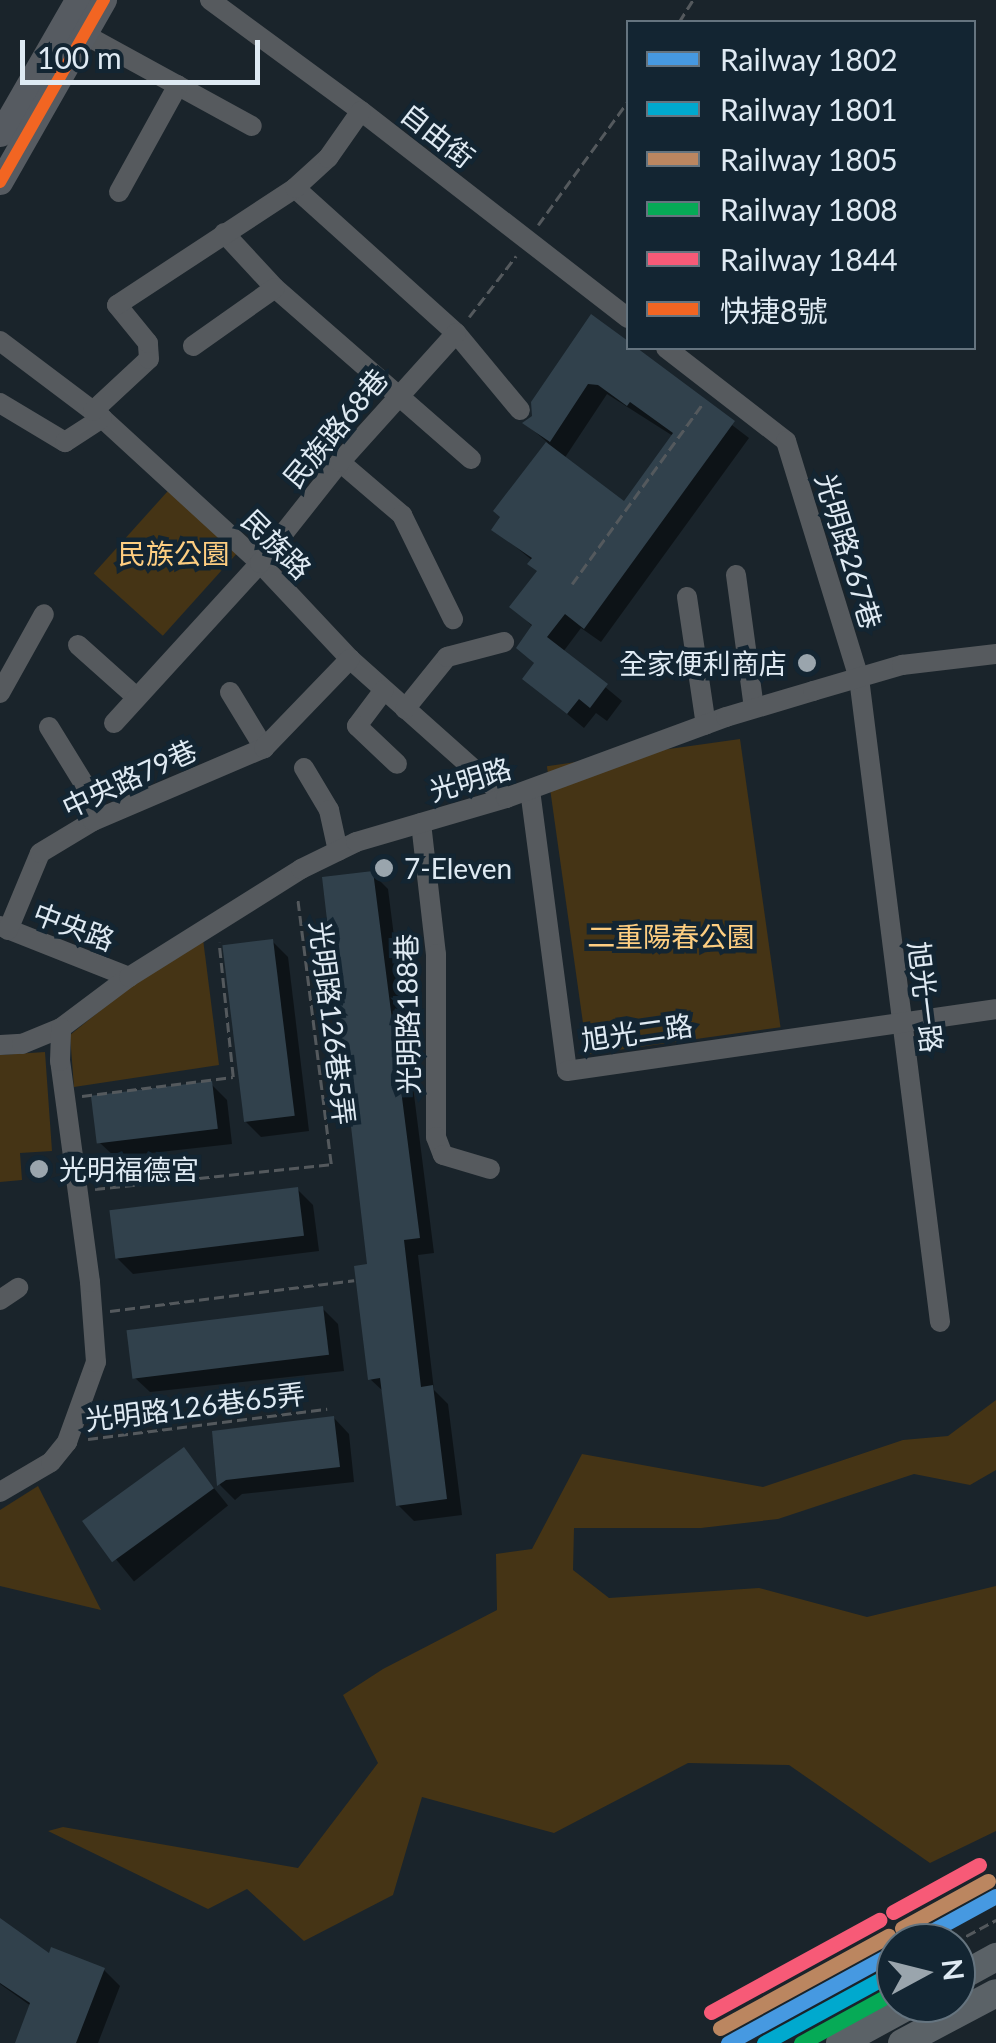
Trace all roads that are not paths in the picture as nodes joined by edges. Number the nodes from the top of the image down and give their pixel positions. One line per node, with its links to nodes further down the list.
1 (78, 0): 4 (main road)
2 (104, 0): 4 (main road)
3 (210, 0): 6 (street, 自由街)
4 (75, 29): 5 (street); 8 (main road); 9 (main road)
5 (178, 86): 7 (street); 12 (street)
6 (362, 111): 11 (street); 15 (street, 自由街)
7 (252, 126)
8 (0, 134)
9 (6, 154): 10 (main road)
10 (0, 182)
11 (295, 188): 13 (street); 16 (street)
12 (119, 192)
13 (224, 233): 14 (street); 23 (street)
14 (275, 288): 18 (street); 20 (street)
15 (626, 316)
16 (456, 333): 20 (street, 民族路68巷); 22 (street)
17 (0, 341): 23 (street, 民族路)
18 (193, 346)
19 (669, 350): 35 (street, 光明路267巷)
20 (398, 396): 24 (street); 25 (street, 民族路68巷)
21 (0, 403): 23 (street)
22 (520, 410)
23 (98, 414): 26 (street, 民族路)
24 (471, 459)
25 (340, 462): 26 (street, 民族路68巷); 30 (street)
26 (260, 563): 34 (street, 民族路); 39 (street, 民族路68巷)
27 (736, 576): 41 (street)
28 (687, 597): 43 (street)
29 (44, 614): 38 (street)
30 (454, 619)
31 (504, 642): 40 (street)
32 (78, 645): 39 (street)
33 (996, 654): 35 (street, 光明路)
34 (350, 659): 36 (street, 民族路); 45 (street)
35 (858, 678): 41 (street, 光明路); 56 (street, 旭光一路)
36 (384, 690): 40 (street, 民族路); 46 (street)
37 (230, 692): 45 (street)
38 (0, 693)
39 (135, 696): 42 (street, 民族路68巷)
40 (405, 708): 49 (street, 民族路)
41 (754, 708): 43 (street, 光明路)
42 (114, 722)
43 (706, 726): 48 (street, 光明路)
44 (49, 727): 50 (street)
45 (264, 748): 50 (street, 中央路79巷)
46 (396, 764)
47 (304, 768): 52 (street)
48 (530, 790): 49 (street, 光明路); 56 (street, 旭光二路)
49 (506, 798): 51 (street, 光明路)
50 (93, 821): 53 (street, 中央路79巷)
51 (421, 823): 52 (street, 光明路); 59 (street, 光明路188巷)
52 (338, 851): 54 (street, 光明路)
53 (4, 928): 54 (street, 中央路)
54 (129, 976): 57 (street, 光明路)
55 (996, 1009): 56 (street, 旭光二路)
56 (902, 1023): 60 (street, 旭光一路)
57 (60, 1028): 58 (street, 光明路); 61 (street)
58 (0, 1045)
59 (490, 1169)
60 (940, 1322)
61 (0, 1492)
62 (996, 1993): 65 (highway)
63 (876, 2023): 64 (highway)
64 (840, 2043)
65 (902, 2043)

